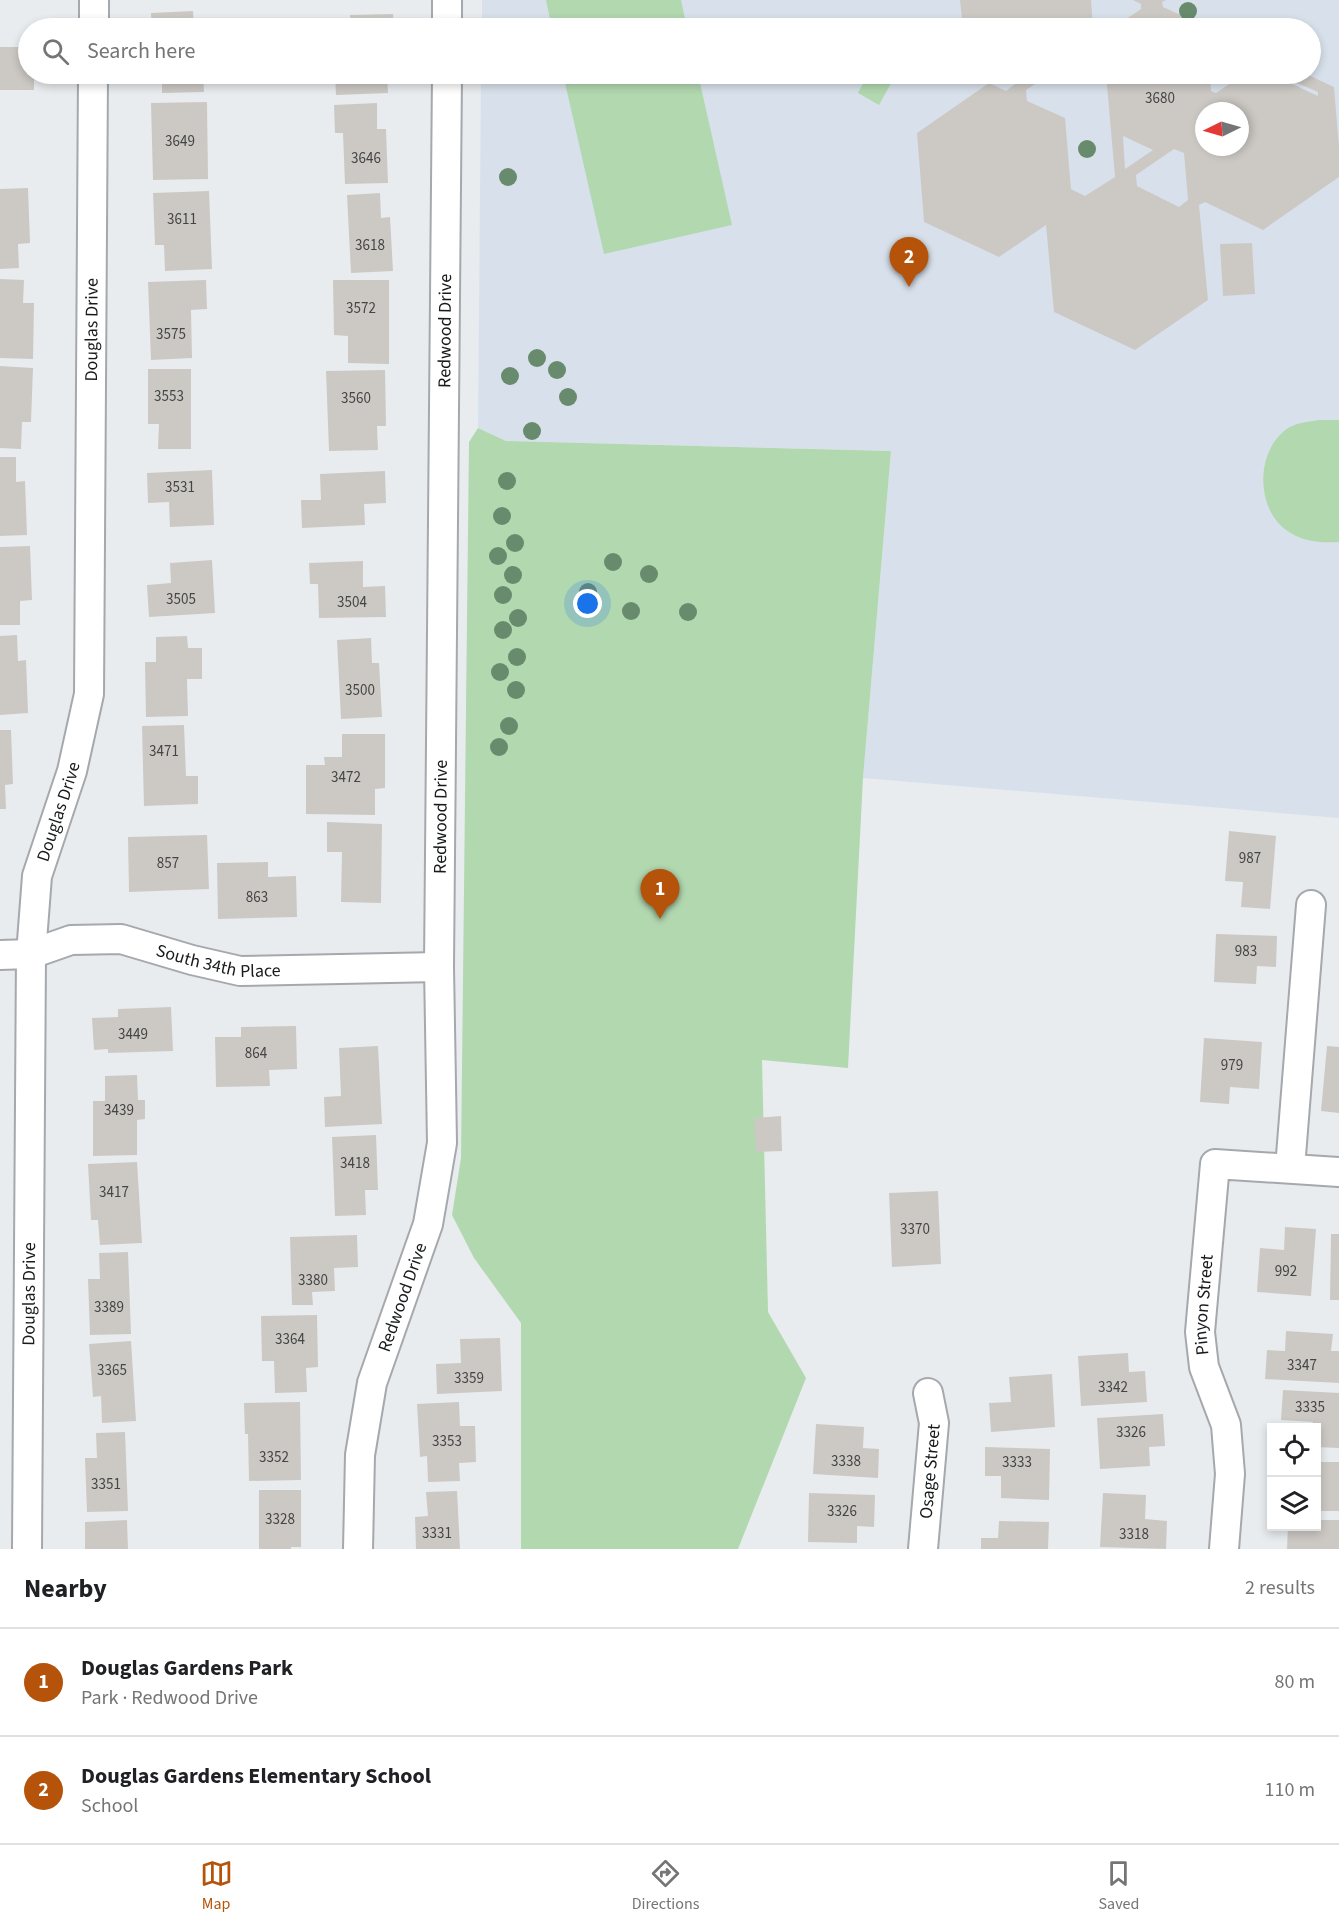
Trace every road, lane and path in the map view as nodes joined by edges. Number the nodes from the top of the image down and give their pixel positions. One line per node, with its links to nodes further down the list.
1 (94, 0): 3 (street)
2 (447, 0): 4 (street)
3 (94, 18)
4 (447, 18)
5 (93, 84): 8 (street, Douglas Drive)
6 (447, 84): 10 (street, Redwood Drive)
7 (1311, 904): 11 (street)
8 (31, 954): 9 (street, South 34th Place); 10 (street, South 34th Place); 14 (street, Douglas Drive)
9 (0, 955)
10 (439, 967): 15 (street, Redwood Drive)
11 (1290, 1168): 12 (street); 17 (street, Pinyon Street)
12 (1339, 1172)
13 (928, 1393): 16 (street, Osage Street)
14 (27, 1549)
15 (358, 1549)
16 (923, 1549)
17 (1224, 1549)

